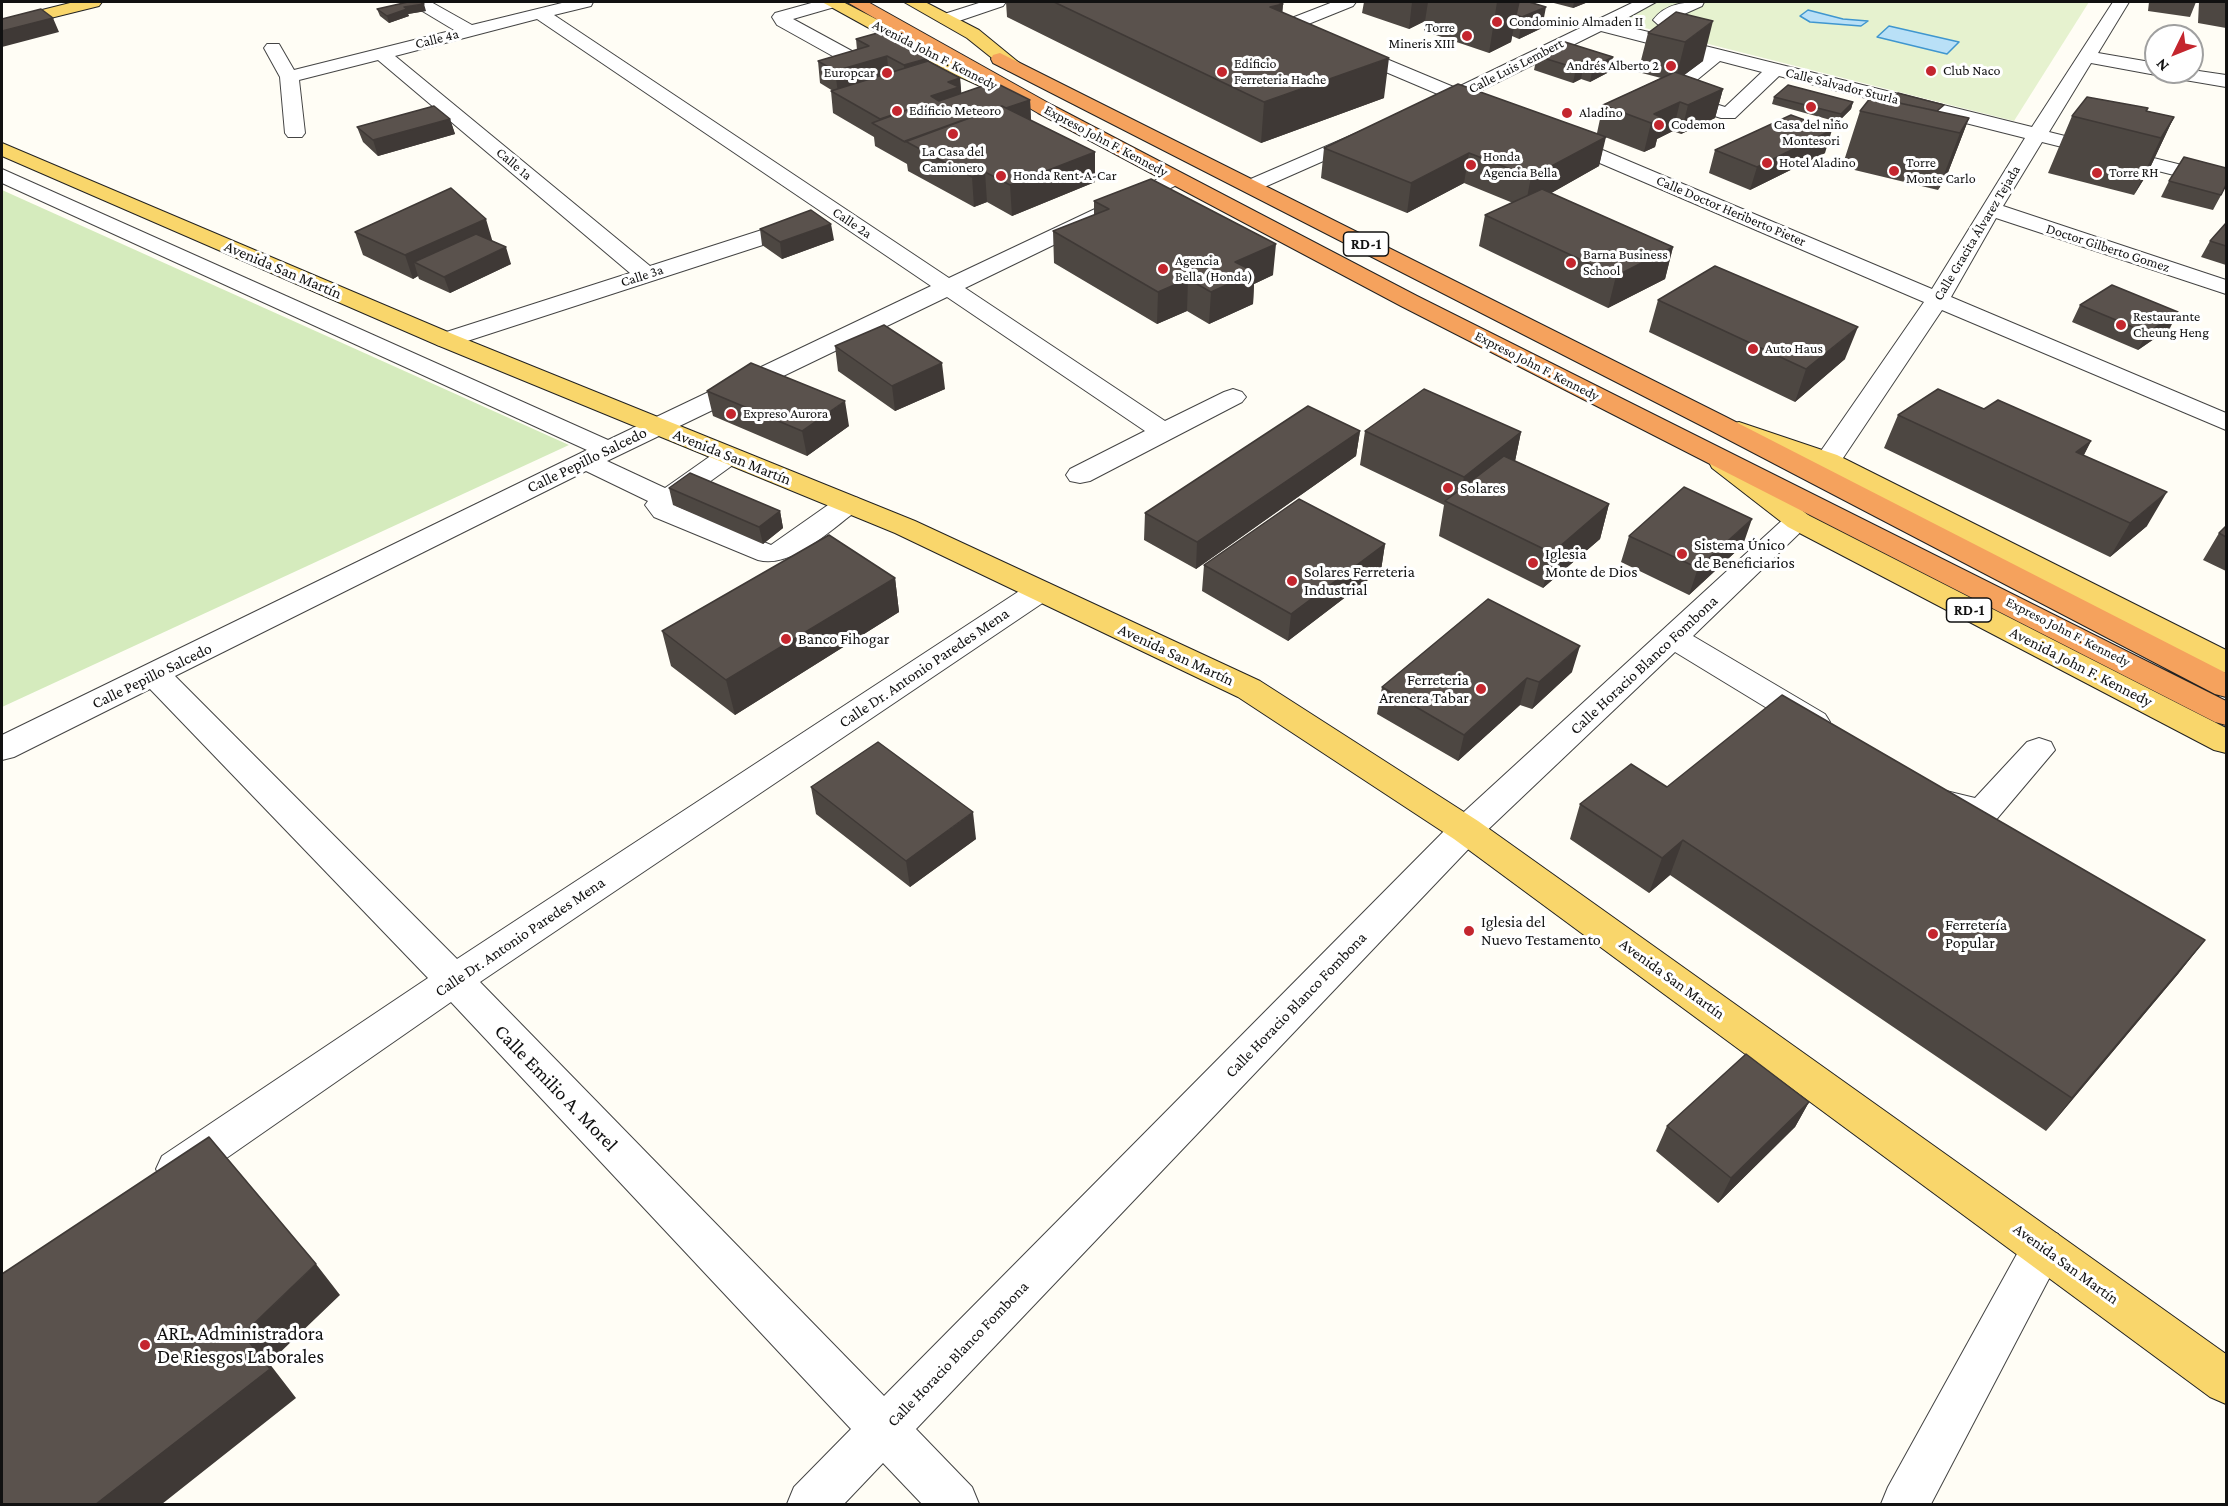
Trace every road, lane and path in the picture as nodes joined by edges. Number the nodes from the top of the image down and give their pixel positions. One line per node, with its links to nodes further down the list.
1 (64, 2): 16 (main road)
2 (93, 2): 18 (main road)
3 (420, 2): 22 (street)
4 (585, 2): 14 (street, Calle 4a)
5 (832, 2): 28 (street); 36 (main road, Avenida John F. Kennedy / RD-1)
6 (856, 2): 21 (highway, Expreso John F. Kennedy / RD-1)
7 (884, 2): 21 (highway, Expreso John F. Kennedy / RD-1)
8 (913, 2): 17 (main road, Avenida John F. Kennedy / RD-1)
9 (996, 2): 17 (street)
10 (1347, 2): 19 (street)
11 (1647, 2): 20 (street, Calle Luis Lembert)
12 (1696, 2): 23 (street)
13 (2121, 2): 27 (street, Calle Gracita Álvarez Tejada)
14 (539, 13): 22 (street, Calle 4a); 49 (street, Calle 2a)
15 (1269, 16): 19 (street)
16 (2, 18)
17 (947, 18): 29 (main road, Avenida John F. Kennedy / RD-1)
18 (2, 25)
19 (1290, 25): 35 (street)
20 (1598, 25): 23 (street, Calle Salvador Sturla); 35 (street, Calle Luis Lembert)
21 (919, 27): 29 (highway, Expreso John F. Kennedy / RD-1); 36 (highway, Expreso John F. Kennedy / RD-1)
22 (469, 31): 25 (street, Calle 4a)
23 (1684, 45): 26 (street, Calle Salvador Sturla)
24 (273, 48): 32 (street)
25 (381, 53): 32 (street, Calle 4a); 50 (street, Calle 1a)
26 (1717, 54): 31 (street, Calle Salvador Sturla); 31 (street)
27 (2087, 57): 30 (street); 42 (street, Calle Gracita Álvarez Tejada)
28 (854, 60)
29 (1014, 66): 47 (highway, Expreso John F. Kennedy / RD-1)
30 (2144, 67)
31 (1776, 69): 42 (street, Calle Salvador Sturla)
32 (289, 77): 41 (street)
33 (2204, 77): 34 (street)
34 (2226, 81)
35 (1458, 95): 37 (street, Calle Luis Lembert); 38 (street)
36 (1040, 106): 45 (highway, Expreso John F. Kennedy / RD-1)
37 (1426, 110)
38 (1502, 114)
39 (1382, 129): 47 (street)
40 (1545, 132): 53 (street, Calle Doctor Heriberto Pieter)
41 (295, 133)
42 (2036, 135): 46 (street, Calle Salvador Sturla); 48 (street, Calle Gracita Álvarez Tejada)
43 (2, 149): 54 (main road, Avenida San Martín)
44 (2, 175): 60 (street)
45 (1176, 178): 52 (street, Calle Pepillo Salcedo); 63 (highway, Expreso John F. Kennedy / RD-1)
46 (2226, 182)
47 (1252, 185): 57 (highway, Expreso John F. Kennedy / RD-1)
48 (1990, 209): 51 (street, Doctor Gilberto Gomez); 53 (street, Calle Gracita Álvarez Tejada)
49 (838, 213): 50 (street, Calle 3a); 52 (street, Calle 2a)
50 (647, 275): 54 (street, Calle 3a)
51 (2226, 287)
52 (949, 288): 58 (street, Calle Pepillo Salcedo); 59 (street, Calle 2a)
53 (1937, 300): 56 (street, Calle Doctor Heriberto Pieter); 62 (street, Calle Gracita Álvarez Tejada)
54 (446, 340): 58 (main road, Avenida San Martín)
55 (1233, 397): 59 (street)
56 (2226, 422)
57 (1717, 423): 62 (main road, RD-1); 76 (highway, Expreso John F. Kennedy / RD-1)
58 (656, 427): 60 (street, Calle Pepillo Salcedo); 61 (main road, Avenida San Martín)
59 (1164, 432): 64 (street)
60 (598, 455): 67 (street); 75 (street, Calle Pepillo Salcedo)
61 (728, 456): 65 (street); 68 (main road, Avenida San Martín)
62 (1827, 461): 74 (main road, RD-1)
63 (1722, 462): 70 (main road, Avenida John F. Kennedy / RD-1); 77 (highway, Expreso John F. Kennedy / RD-1)
64 (1080, 475)
65 (695, 478): 66 (street); 67 (street)
66 (728, 492)
67 (666, 499): 71 (street)
68 (848, 504): 71 (street); 72 (main road, Avenida San Martín)
69 (781, 516): 71 (street)
70 (1797, 521): 73 (street, Calle Horacio Blanco Fombona); 79 (main road, Avenida John F. Kennedy / RD-1)
71 (814, 530)
72 (1040, 591): 83 (main road, Avenida San Martín); 84 (street, Calle Dr. Antonio Paredes Mena)
73 (1674, 638): 78 (street); 83 (street, Calle Horacio Blanco Fombona)
74 (2226, 663)
75 (154, 675): 80 (street, Calle Pepillo Salcedo); 84 (street, Calle Emilio A. Morel)
76 (2226, 686)
77 (2226, 714)
78 (1842, 740)
79 (2226, 742)
80 (2, 749)
81 (2039, 750): 82 (street)
82 (1921, 789)
83 (1466, 830): 86 (main road, Avenida San Martín); 88 (street, Calle Horacio Blanco Fombona)
84 (454, 980): 85 (street, Calle Dr. Antonio Paredes Mena); 88 (street, Calle Emilio A. Morel)
85 (145, 1191)
86 (2043, 1248): 87 (main road, Avenida San Martín); 91 (street)
87 (2226, 1381)
88 (883, 1432): 89 (street, Calle Horacio Blanco Fombona); 90 (street, Calle Emilio A. Morel)
89 (811, 1504)
90 (955, 1504)
91 (1905, 1504)

